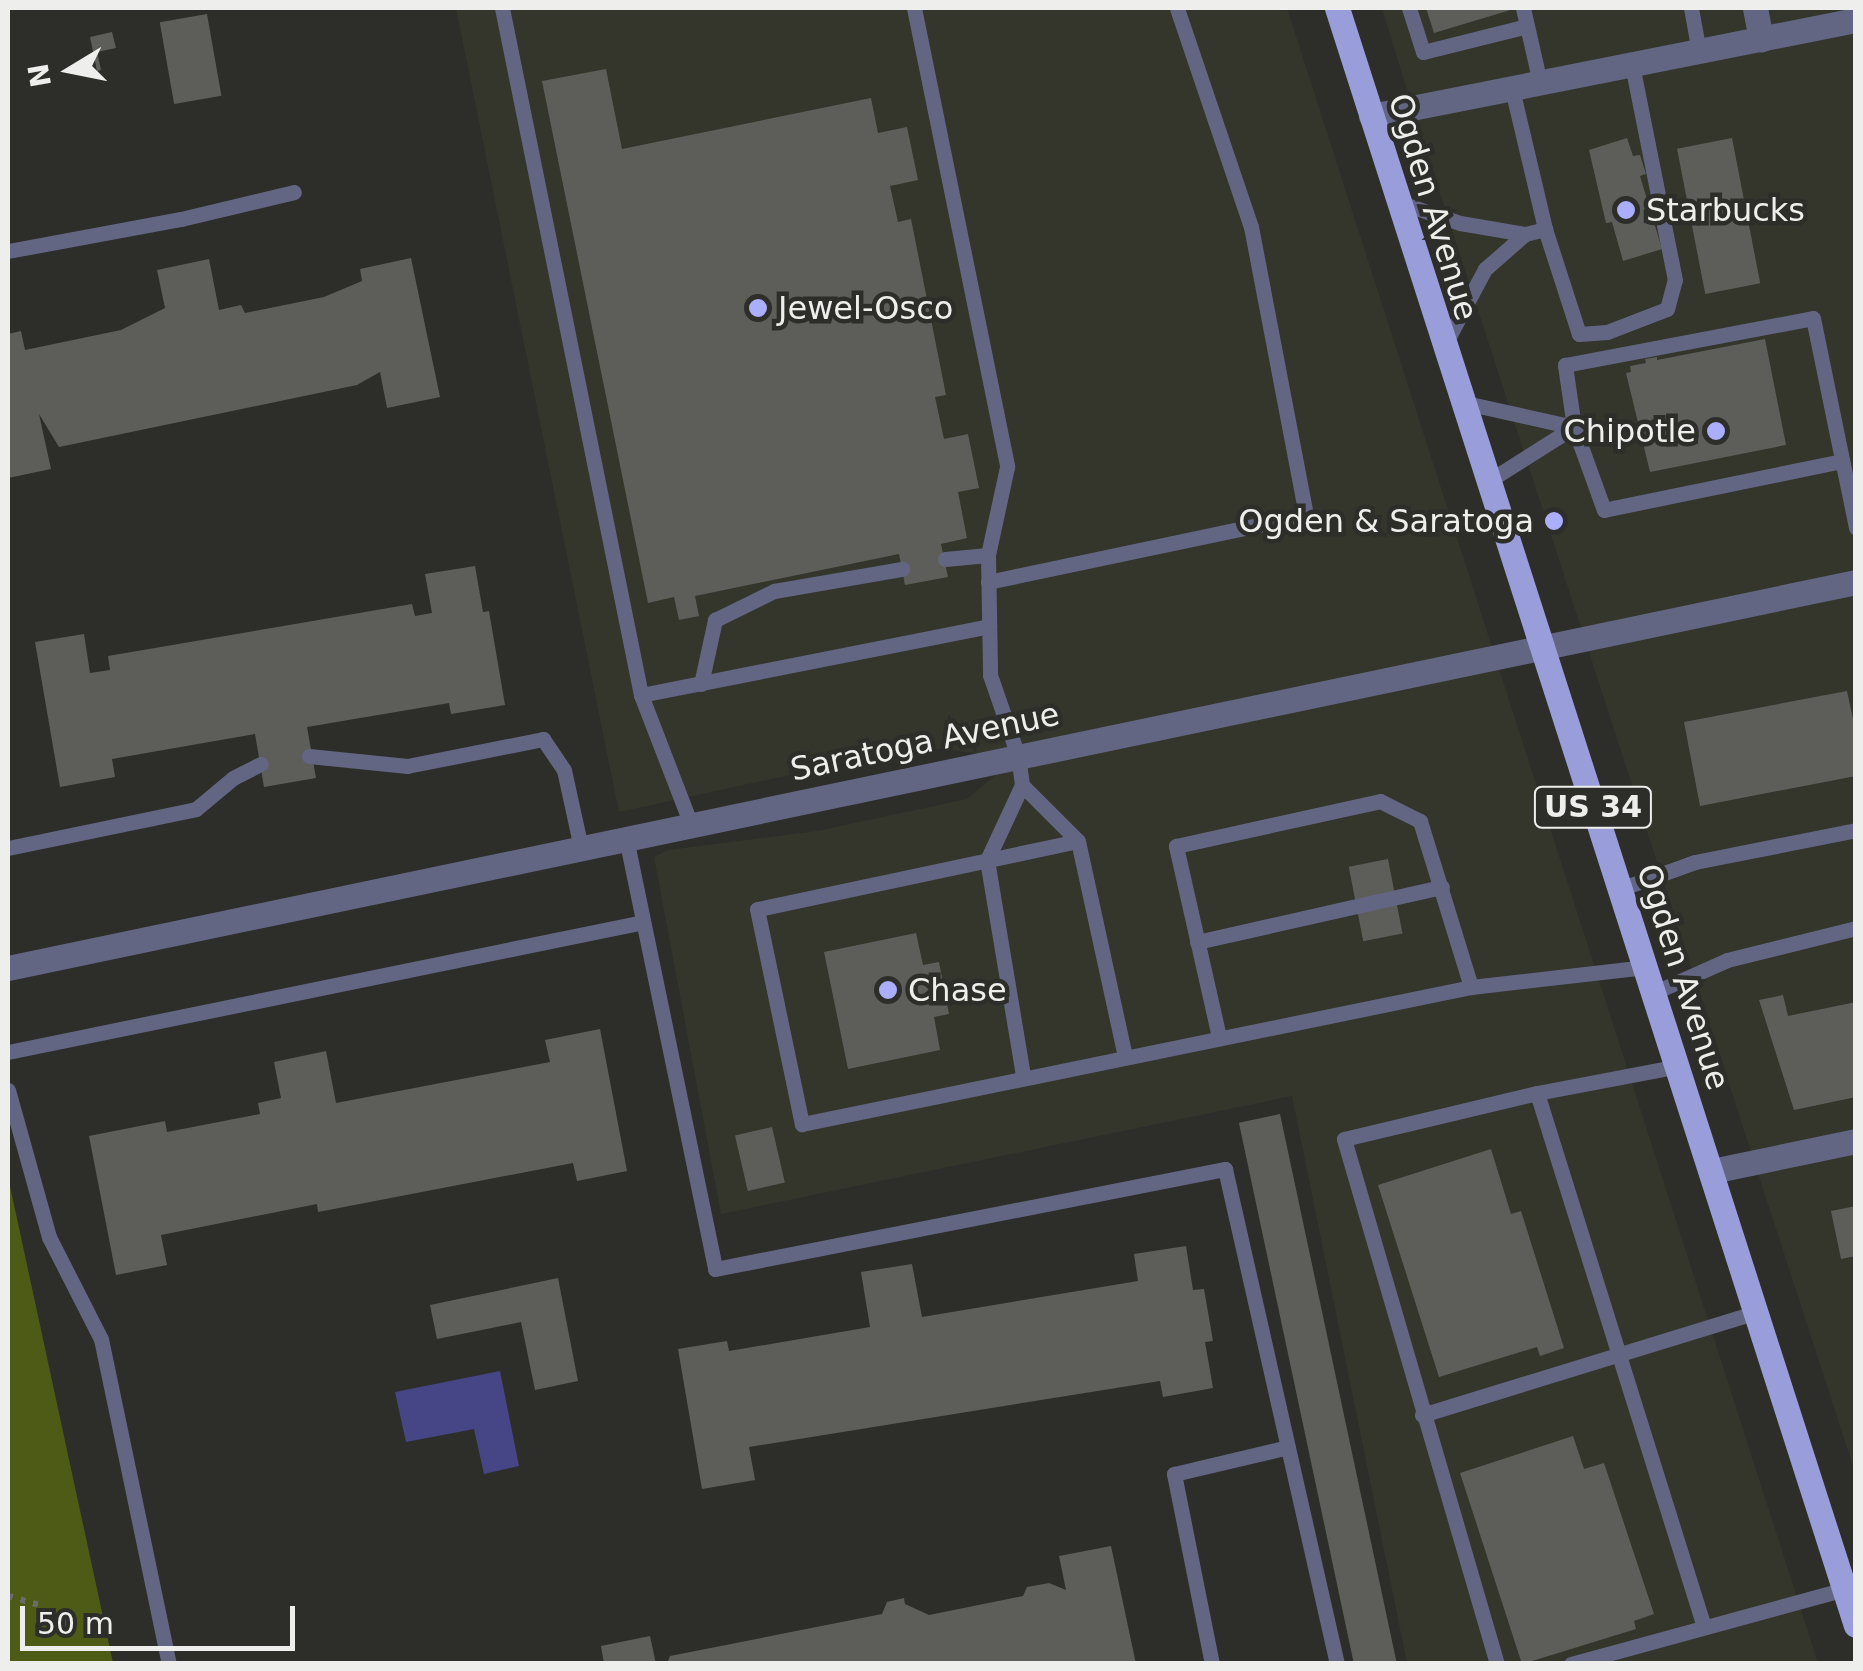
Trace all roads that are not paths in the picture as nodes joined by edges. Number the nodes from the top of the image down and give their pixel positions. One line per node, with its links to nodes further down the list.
1 (502, 8): 35 (lane)
2 (914, 8): 27 (lane)
3 (1177, 8): 30 (lane)
4 (1337, 8): 15 (main road, Ogden Avenue / US 34)
5 (1410, 8): 8 (lane)
6 (1691, 8): 11 (lane)
7 (1755, 8): 10 (street)
8 (1524, 15): 13 (lane)
9 (1856, 20): 10 (street)
10 (1760, 39): 11 (street)
11 (1699, 52): 12 (street)
12 (1632, 65): 13 (street); 18 (lane)
13 (1540, 83): 14 (street)
14 (1512, 89): 15 (street); 18 (lane)
15 (1371, 116): 17 (main road, Ogden Avenue / US 34)
16 (294, 192): 20 (lane)
17 (1397, 201): 19 (lane); 21 (main road, Ogden Avenue / US 34)
18 (1545, 228): 19 (lane)
19 (1525, 234): 21 (lane)
20 (8, 251)
21 (1443, 347): 22 (main road, Ogden Avenue / US 34)
22 (1461, 402): 23 (lane); 25 (main road, Ogden Avenue / US 34)
23 (1574, 427): 24 (lane); 24 (lane); 25 (lane)
24 (1842, 461): 26 (lane)
25 (1487, 482): 33 (main road, Ogden Avenue / US 34)
26 (1856, 528)
27 (988, 555): 28 (lane); 30 (lane)
28 (944, 560)
29 (902, 569): 34 (lane)
30 (988, 582): 32 (lane)
31 (1856, 582): 33 (street, Saratoga Avenue)
32 (989, 626): 34 (lane); 37 (lane)
33 (1540, 646): 37 (street, Saratoga Avenue); 48 (main road, Ogden Avenue / US 34)
34 (700, 684): 35 (lane)
35 (641, 696): 40 (lane)
36 (309, 756): 45 (lane)
37 (1018, 756): 39 (lane); 40 (street, Saratoga Avenue)
38 (261, 764): 44 (lane)
39 (1022, 785): 43 (lane); 46 (lane)
40 (690, 822): 42 (street, Saratoga Avenue)
41 (1856, 830): 48 (lane)
42 (626, 838): 45 (street, Saratoga Avenue); 49 (lane)
43 (1078, 840): 46 (lane); 58 (lane)
44 (8, 848)
45 (581, 848): 53 (street, Saratoga Avenue)
46 (988, 860): 60 (lane); 60 (lane)
47 (1442, 887): 51 (lane); 51 (lane); 54 (lane)
48 (1620, 889): 52 (main road, Ogden Avenue / US 34)
49 (643, 922): 57 (lane); 68 (lane)
50 (1856, 928): 55 (lane)
51 (1198, 942): 56 (lane)
52 (1646, 967): 54 (lane); 55 (main road, Ogden Avenue / US 34)
53 (8, 968)
54 (1471, 987): 56 (lane)
55 (1654, 992): 59 (main road, Ogden Avenue / US 34)
56 (1219, 1038): 58 (lane)
57 (8, 1052)
58 (1125, 1056): 60 (lane)
59 (1678, 1066): 62 (lane); 64 (main road, Ogden Avenue / US 34)
60 (1023, 1076)
61 (8, 1090): 72 (lane)
62 (1537, 1093): 66 (lane); 67 (lane)
63 (1856, 1141): 64 (street)
64 (1712, 1172): 65 (main road, Ogden Avenue / US 34)
65 (1756, 1312): 66 (lane); 69 (main road, Ogden Avenue / US 34)
66 (1617, 1354): 67 (lane); 71 (lane)
67 (1422, 1415): 75 (lane)
68 (1288, 1448): 73 (lane); 74 (lane)
69 (1850, 1587): 70 (main road, Ogden Avenue / US 34); 71 (lane)
70 (1856, 1625)
71 (1704, 1627): 76 (lane)
72 (169, 1664)
73 (1212, 1664)
74 (1337, 1664)
75 (1497, 1664)
76 (1571, 1664)

